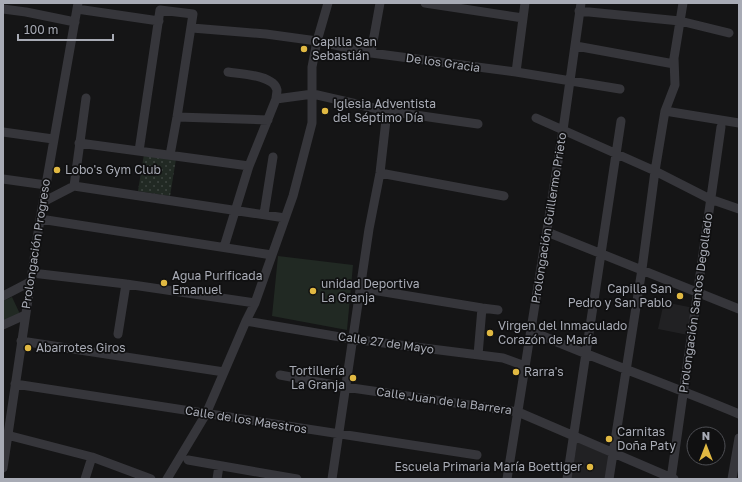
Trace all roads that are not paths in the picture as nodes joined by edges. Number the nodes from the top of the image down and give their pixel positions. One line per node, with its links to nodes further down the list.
1 (328, 3): 16 (street)
2 (380, 3): 18 (street)
3 (425, 3): 10 (street)
4 (525, 3): 10 (street)
5 (683, 3): 12 (street)
6 (77, 6): 11 (street); 13 (street, Prolongación Progreso)
7 (580, 7): 12 (street); 17 (street, Prolongación Guillermo Prieto)
8 (27, 8): 9 (street); 13 (street)
9 (3, 9)
10 (523, 18): 21 (street)
11 (158, 21): 14 (street); 40 (street)
12 (680, 21): 15 (street); 19 (street)
13 (75, 22): 38 (street, Prolongación Progreso)
14 (192, 28): 16 (street, De los Gracia); 29 (street)
15 (729, 33)
16 (317, 40): 18 (street, De los Gracia); 24 (street)
17 (576, 46): 19 (street); 22 (street, Prolongación Guillermo Prieto)
18 (371, 53): 21 (street, De los Gracia)
19 (674, 64): 28 (street)
20 (228, 72): 26 (street)
21 (516, 72): 22 (street, De los Gracia)
22 (570, 82): 23 (street, De los Gracia); 36 (street, Prolongación Guillermo Prieto)
23 (620, 89)
24 (313, 94): 26 (street); 27 (street); 56 (street)
25 (86, 98): 39 (street)
26 (276, 99): 31 (street)
27 (387, 111): 34 (street); 46 (street)
28 (665, 111): 33 (street); 45 (street)
29 (177, 117): 31 (street); 41 (street)
30 (536, 118): 36 (street)
31 (268, 120): 44 (street)
32 (621, 121): 42 (street)
33 (739, 123)
34 (478, 124)
35 (721, 127): 51 (street, Prolongación Santos Degollado)
36 (563, 130): 42 (street); 58 (street, Prolongación Guillermo Prieto)
37 (3, 132): 38 (street)
38 (53, 139): 48 (street, Prolongación Progreso)
39 (79, 143): 40 (street); 49 (street)
40 (139, 151): 41 (street)
41 (170, 154): 44 (street)
42 (616, 154): 45 (street); 61 (street)
43 (273, 158): 55 (street)
44 (249, 166): 54 (street)
45 (655, 171): 51 (street); 62 (street)
46 (380, 173): 50 (street); 66 (street)
47 (3, 179): 48 (street)
48 (46, 185): 52 (street, Prolongación Progreso)
49 (74, 186): 52 (street); 54 (street)
50 (504, 196)
51 (710, 199): 53 (street); 67 (street, Prolongación Santos Degollado)
52 (43, 202): 57 (street, Prolongación Progreso)
53 (739, 209)
54 (235, 210): 55 (street); 59 (street)
55 (264, 214): 56 (street)
56 (285, 218): 60 (street)
57 (40, 219): 59 (street); 63 (street, Prolongación Progreso)
58 (547, 232): 61 (street); 76 (street, Prolongación Guillermo Prieto)
59 (224, 247): 60 (street)
60 (272, 254): 69 (street)
61 (601, 254): 62 (street); 81 (street)
62 (642, 270): 67 (street); 83 (street)
63 (32, 273): 64 (street, Prolongación Progreso); 65 (street)
64 (30, 282): 68 (street); 73 (street, Prolongación Progreso)
65 (126, 284): 69 (street); 77 (street)
66 (360, 288): 70 (street); 78 (street)
67 (697, 292): 71 (street); 88 (street, Prolongación Santos Degollado)
68 (3, 296)
69 (255, 303): 74 (street)
70 (482, 308): 72 (street); 80 (street)
71 (739, 309)
72 (498, 310)
73 (25, 314): 75 (street); 79 (street, Prolongación Progreso)
74 (246, 321): 78 (street, Calle 27 de Mayo); 84 (street)
75 (3, 325)
76 (531, 331): 81 (street); 82 (street, Prolongación Guillermo Prieto)
77 (118, 334)
78 (352, 339): 80 (street, Calle 27 de Mayo); 87 (street)
79 (21, 341): 84 (street); 86 (street, Prolongación Progreso)
80 (478, 355): 82 (street, Calle 27 de Mayo)
81 (586, 355): 83 (street); 93 (street)
82 (525, 366): 89 (street, Prolongación Guillermo Prieto)
83 (627, 370): 88 (street); 96 (street)
84 (224, 372): 90 (street)
85 (280, 375): 87 (street, Calle Juan de la Barrera)
86 (14, 384): 90 (street, Calle de los Maestros); 95 (street, Prolongación Progreso)
87 (345, 387): 89 (street, Calle Juan de la Barrera); 92 (street)
88 (684, 391): 91 (street); 112 (street, Prolongación Santos Degollado)
89 (518, 412): 93 (street, Calle Juan de la Barrera); 109 (street, Prolongación Guillermo Prieto)
90 (206, 414): 92 (street, Calle de los Maestros); 105 (street)
91 (739, 414)
92 (338, 434): 97 (street, Calle de los Maestros); 108 (street)
93 (574, 436): 96 (street, Calle Juan de la Barrera); 110 (street)
94 (739, 438): 113 (street)
95 (5, 440): 98 (street); 101 (street, Prolongación Progreso)
96 (613, 453): 111 (street); 112 (street, Calle Juan de la Barrera)
97 (477, 455)
98 (92, 457): 103 (street); 104 (street)
99 (188, 460): 100 (street)
100 (219, 466): 102 (street); 106 (street)
101 (3, 468)
102 (276, 477): 107 (street)
103 (85, 479)
104 (151, 479)
105 (167, 479)
106 (218, 479)
107 (297, 479)
108 (332, 479)
109 (506, 479)
110 (567, 479)
111 (609, 479)
112 (672, 479)
113 (732, 479)

